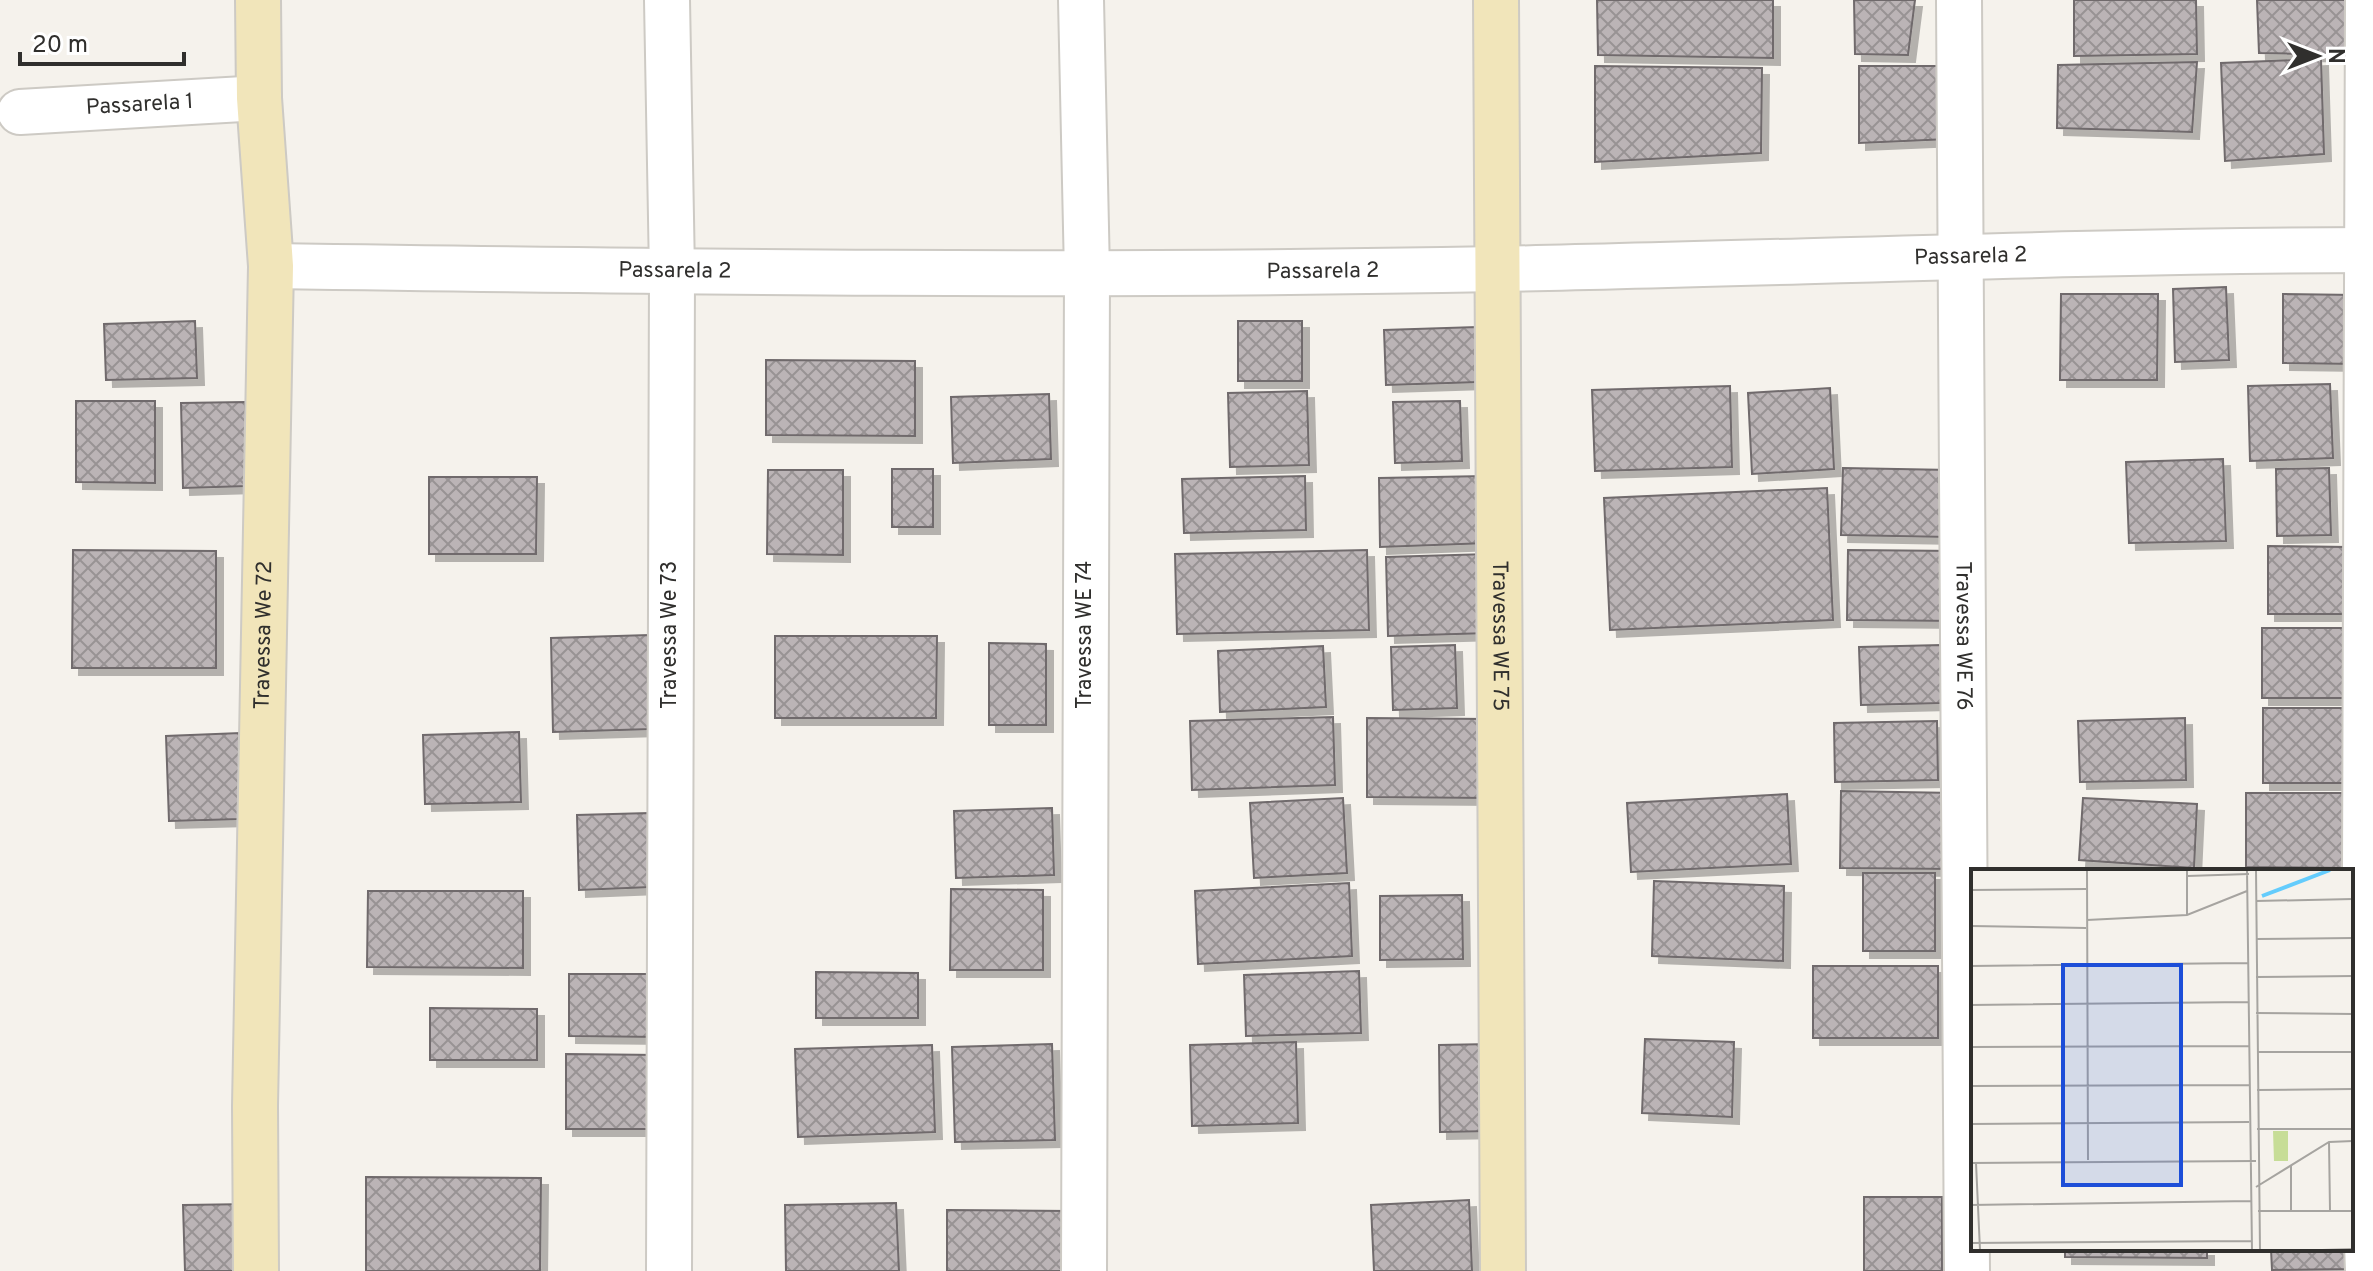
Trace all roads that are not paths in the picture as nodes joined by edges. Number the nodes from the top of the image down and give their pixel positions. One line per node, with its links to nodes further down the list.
1 (258, 0): 7 (main road, Travessa We 72)
2 (667, 0): 13 (street, Travessa We 73)
3 (1081, 0): 14 (street, Travessa WE 74)
4 (1496, 0): 12 (main road, Travessa WE 75)
5 (1959, 0): 10 (street, Travessa WE 76)
6 (2368, 0): 9 (street)
7 (259, 98): 8 (street, Passarela 1); 11 (main road, Travessa We 72)
8 (20, 112)
9 (2371, 250): 10 (street, Passarela 2); 20 (street)
10 (1963, 255): 12 (street, Passarela 2); 19 (street, Travessa WE 76)
11 (271, 266): 13 (street, Passarela 2); 15 (main road, Travessa We 72)
12 (1498, 269): 14 (street, Passarela 2); 18 (main road, Travessa WE 75)
13 (672, 272): 14 (street, Passarela 2); 16 (street, Travessa We 73)
14 (1087, 273): 17 (street, Travessa WE 74)
15 (256, 1271)
16 (669, 1271)
17 (1084, 1271)
18 (1503, 1271)
19 (1967, 1271)
20 (2368, 1271)

